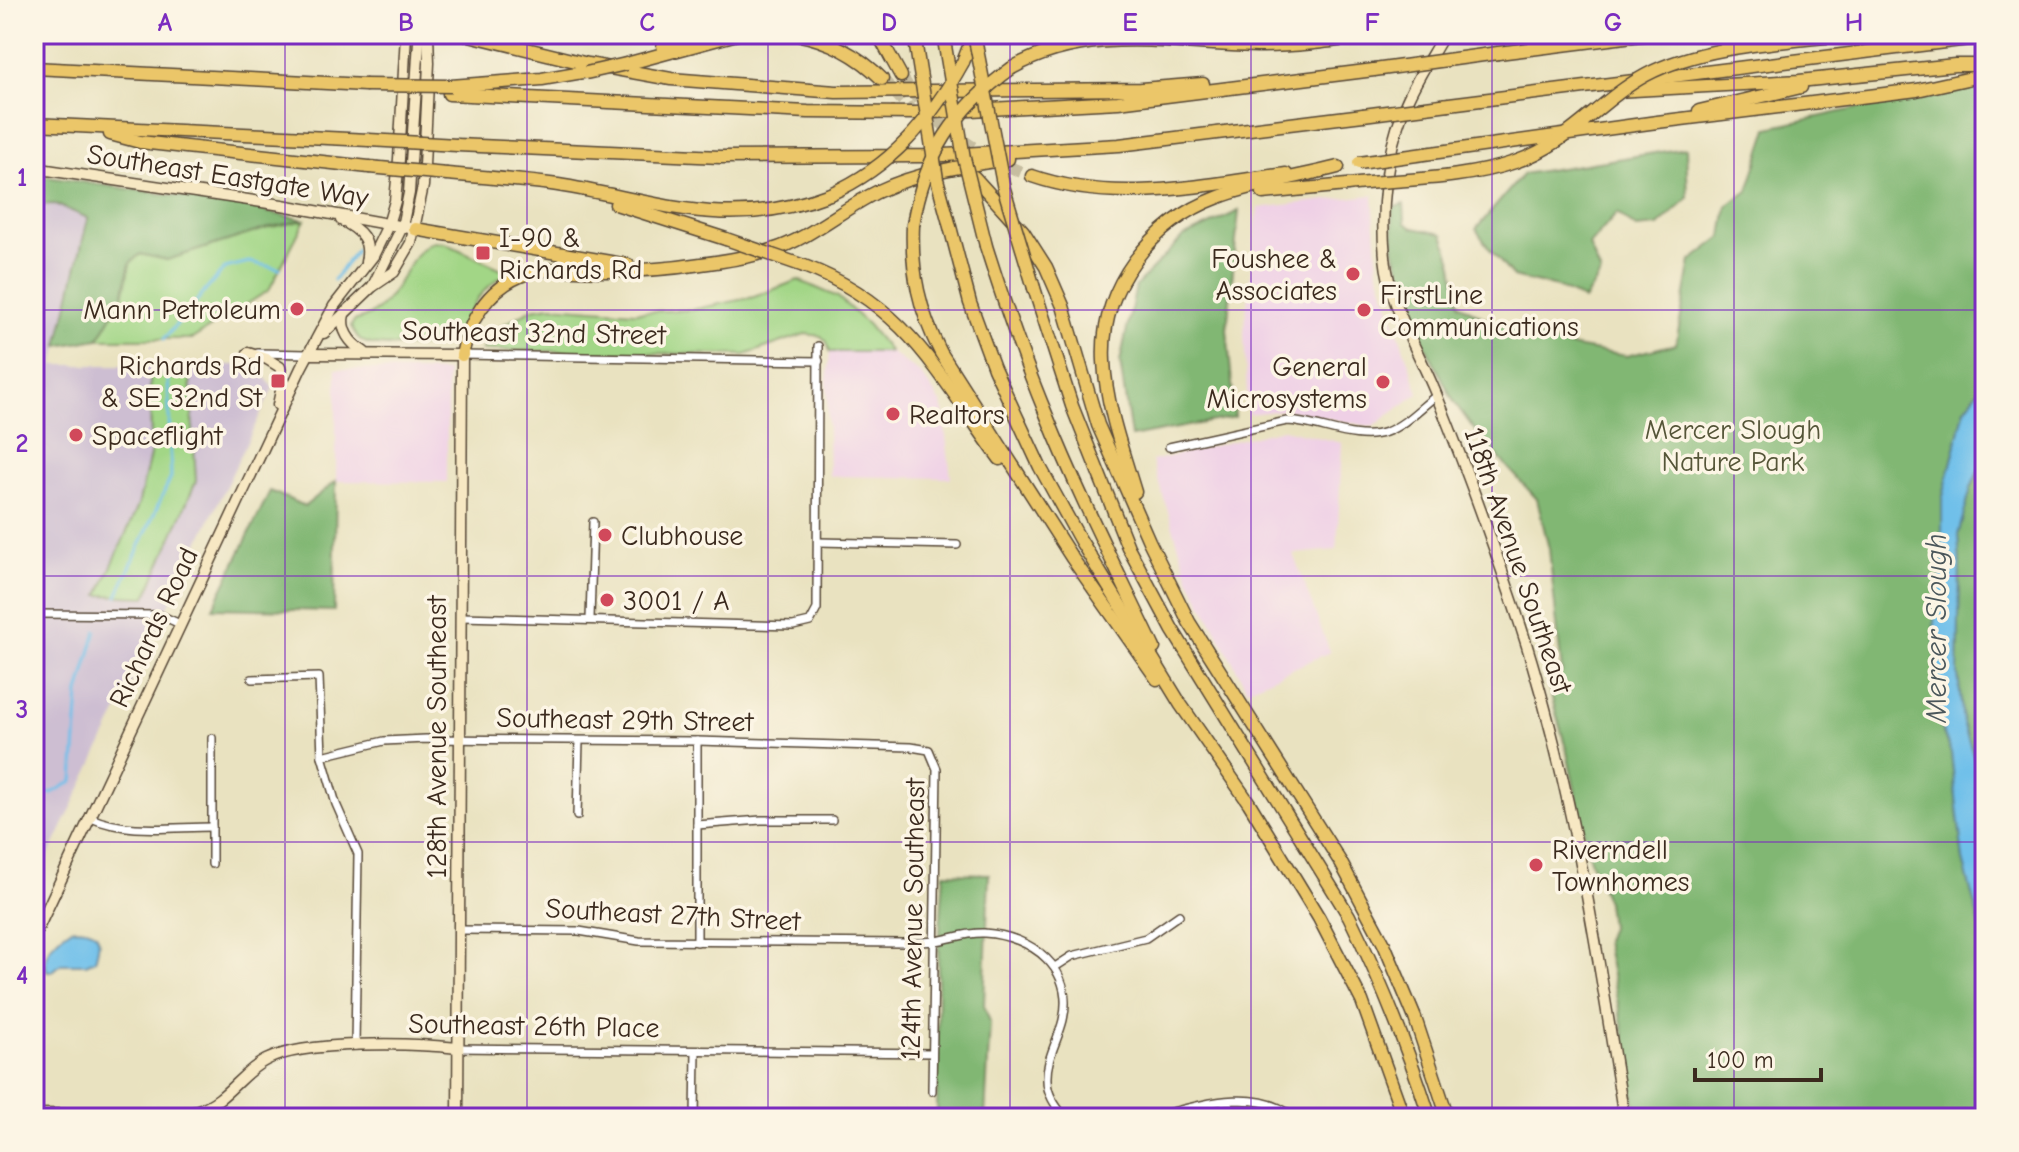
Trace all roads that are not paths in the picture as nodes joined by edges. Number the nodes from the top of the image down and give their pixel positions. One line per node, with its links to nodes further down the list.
1 (406, 34): 41 (street, Richards Road)
2 (425, 34): 42 (street, Richards Road)
3 (465, 34): 26 (highway)
4 (689, 34): 20 (highway)
5 (737, 34): 20 (highway)
6 (796, 34): 27 (highway)
7 (878, 34): 24 (highway)
8 (914, 34): 66 (highway, bridge)
9 (974, 34): 38 (highway, bridge); 99 (highway, bridge)
10 (1234, 34): 16 (highway)
11 (1385, 34): 16 (highway)
12 (1444, 34): 53 (street, 118th Avenue Southeast)
13 (1601, 34): 19 (highway)
14 (1649, 34): 19 (highway)
15 (1853, 34): 39 (highway, bridge)
16 (1366, 36): 60 (highway, bridge)
17 (943, 37): 66 (highway, bridge)
18 (1985, 37): 28 (highway, bridge)
19 (1498, 53): 26 (highway, bridge)
20 (625, 62): 29 (highway, bridge)
21 (1985, 65): 25 (highway)
22 (34, 68): 29 (highway, bridge)
23 (1985, 75): 30 (highway)
24 (901, 76)
25 (1851, 77): 28 (highway, bridge); 30 (highway)
26 (1318, 78): 29 (highway)
27 (882, 79)
28 (1577, 89): 33 (highway, bridge)
29 (450, 90)
30 (1657, 122): 34 (highway, bridge)
31 (34, 124): 32 (highway)
32 (80, 127): 33 (highway, bridge); 38 (highway, bridge)
33 (1065, 149): 43 (highway)
34 (1338, 167): 36 (highway); 39 (highway)
35 (34, 168): 40 (street, Southeast Eastgate Way)
36 (1032, 176)
37 (974, 177): 57 (highway)
38 (515, 180): 60 (highway, bridge)
39 (1193, 209): 57 (highway)
40 (328, 213): 41 (street, Southeast Eastgate Way); 44 (street)
41 (388, 225): 42 (street, Southeast Eastgate Way); 44 (street, Richards Road)
42 (408, 228): 43 (highway); 45 (street, Richards Road)
43 (675, 267): 51 (highway)
44 (362, 270): 46 (street, Richards Road)
45 (344, 314): 46 (street, Richards Road); 49 (street)
46 (317, 339): 50 (street, Richards Road)
47 (818, 346): 52 (street)
48 (248, 353): 50 (street, Southeast 32nd Street); 54 (street)
49 (366, 353): 50 (street, Southeast 32nd Street); 51 (street, Southeast 32nd Street)
50 (308, 354): 54 (street, Richards Road)
51 (462, 355): 52 (street, Southeast 32nd Street); 62 (street, 128th Avenue Southeast)
52 (819, 361): 58 (street)
53 (1437, 395): 55 (street); 101 (street, 118th Avenue Southeast)
54 (273, 427): 64 (street, Richards Road)
55 (1169, 447)
56 (593, 522): 63 (street)
57 (1149, 541): 100 (highway)
58 (818, 542): 59 (street); 63 (street)
59 (957, 545)
60 (1072, 558): 71 (highway)
61 (34, 614): 64 (street)
62 (461, 617): 63 (street); 68 (street, 128th Avenue Southeast)
63 (590, 619)
64 (180, 624): 75 (street, Richards Road)
65 (252, 679): 73 (street)
66 (1181, 705): 71 (highway)
67 (212, 738): 78 (street)
68 (460, 739): 69 (street, Southeast 29th Street); 73 (street, Southeast 29th Street); 81 (street, 128th Avenue Southeast)
69 (579, 741): 70 (street, Southeast 29th Street); 74 (street)
70 (697, 741): 72 (street, Southeast 29th Street); 77 (street)
71 (1211, 748): 98 (highway)
72 (929, 750): 83 (street, 124th Avenue Southeast)
73 (322, 756): 86 (street)
74 (577, 816)
75 (91, 818): 78 (street); 82 (street, Richards Road)
76 (832, 820): 77 (street)
77 (697, 825): 84 (street)
78 (212, 827): 79 (street)
79 (212, 864)
80 (1179, 915): 85 (street)
81 (459, 930): 84 (street, Southeast 27th Street); 87 (street, 128th Avenue Southeast)
82 (34, 937)
83 (934, 941): 84 (street, Southeast 27th Street); 85 (street, Southeast 27th Street); 89 (street, 124th Avenue Southeast)
84 (697, 942)
85 (1055, 967): 95 (street)
86 (355, 1046): 87 (street, Southeast 26th Place); 92 (street, Southeast 26th Place)
87 (458, 1048): 88 (street, Southeast 26th Place); 93 (street, 128th Avenue Southeast)
88 (696, 1051): 89 (street, Southeast 26th Place); 94 (street)
89 (932, 1053): 90 (street, 124th Avenue Southeast)
90 (932, 1091)
91 (34, 1114): 92 (street, Southeast 26th Place)
92 (154, 1116)
93 (458, 1118)
94 (695, 1118)
95 (1065, 1118)
96 (1149, 1118): 97 (street)
97 (1295, 1118)
98 (1404, 1118)
99 (1430, 1118)
100 (1448, 1118)
101 (1624, 1118)

